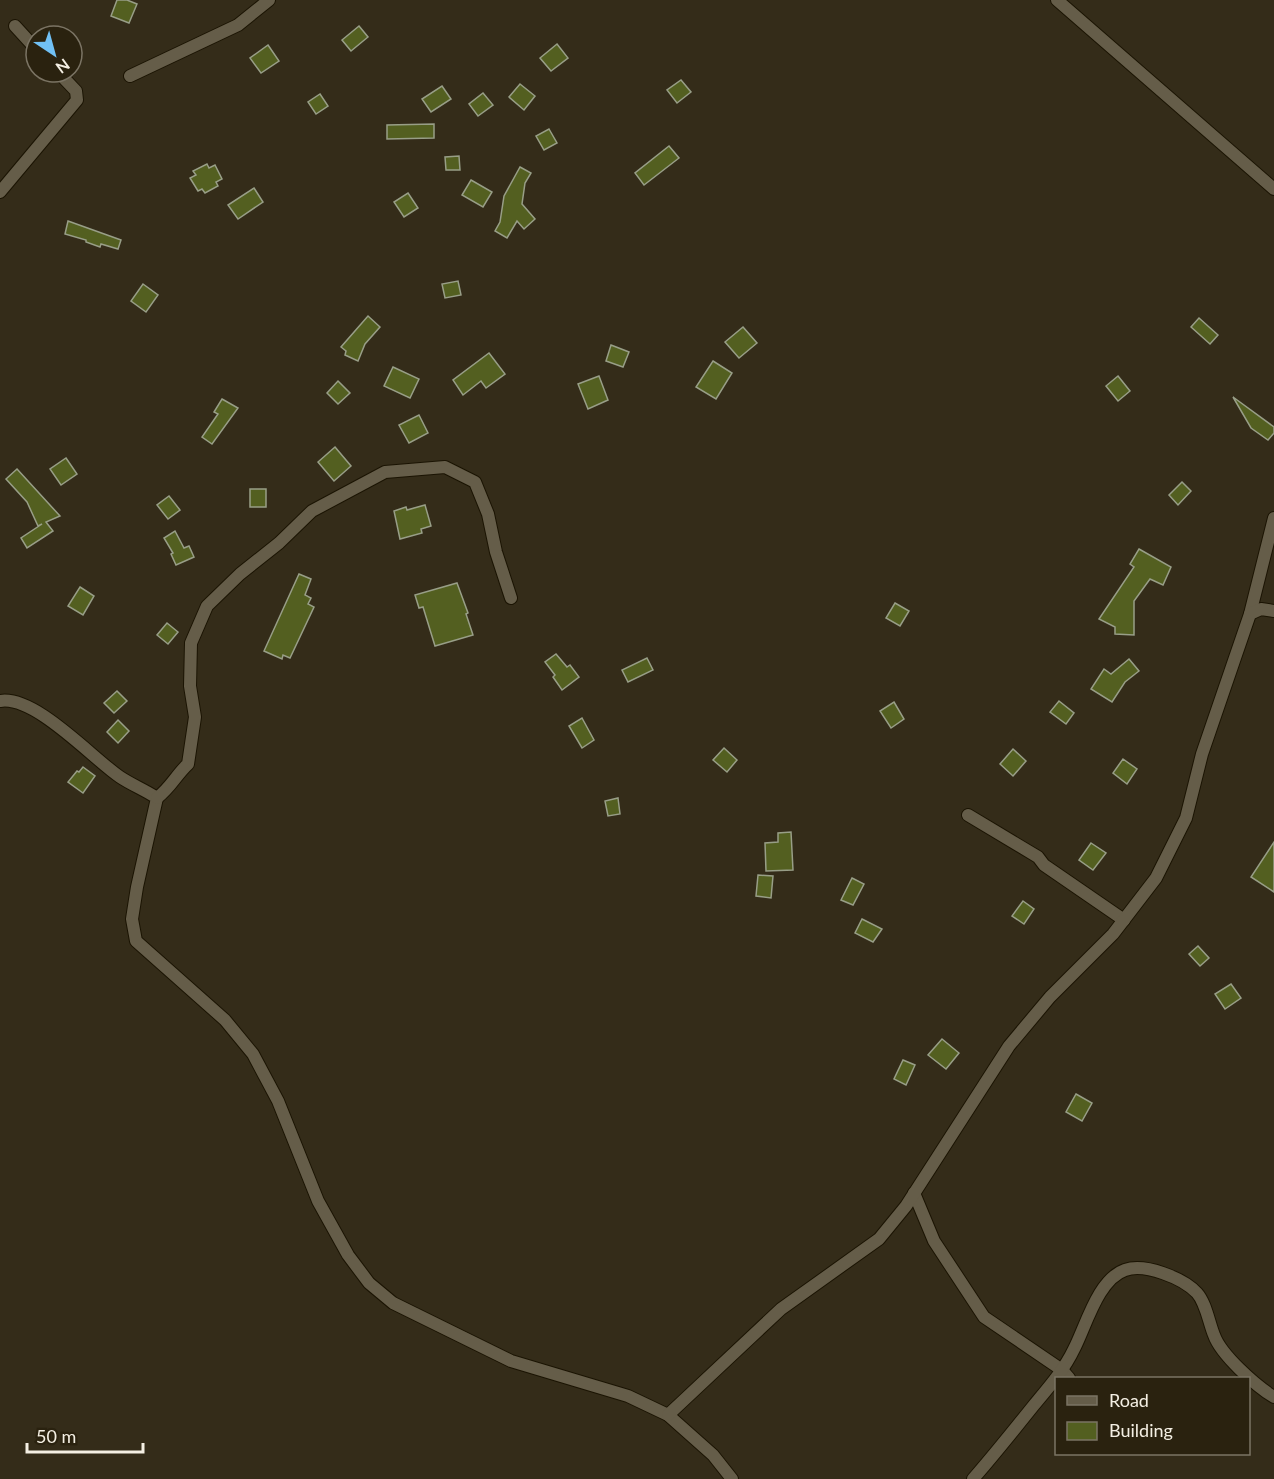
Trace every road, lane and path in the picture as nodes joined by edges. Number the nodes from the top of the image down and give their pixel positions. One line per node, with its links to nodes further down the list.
1 (269, 0): 5 (street)
2 (1057, 0): 7 (street)
3 (15, 26): 4 (street)
4 (24, 36)
5 (130, 76)
6 (69, 84): 8 (street)
7 (1274, 189)
8 (0, 192)
9 (1274, 518): 12 (street)
10 (511, 598): 14 (street)
11 (1274, 611): 12 (street)
12 (1250, 614): 16 (street)
13 (0, 701): 14 (street)
14 (157, 798): 21 (street)
15 (968, 814): 16 (street)
16 (1124, 920): 17 (street)
17 (914, 1192): 18 (street); 21 (street)
18 (1066, 1374): 20 (street)
19 (1055, 1386): 23 (street)
20 (1274, 1396)
21 (668, 1415): 22 (street)
22 (732, 1479)
23 (973, 1479)

